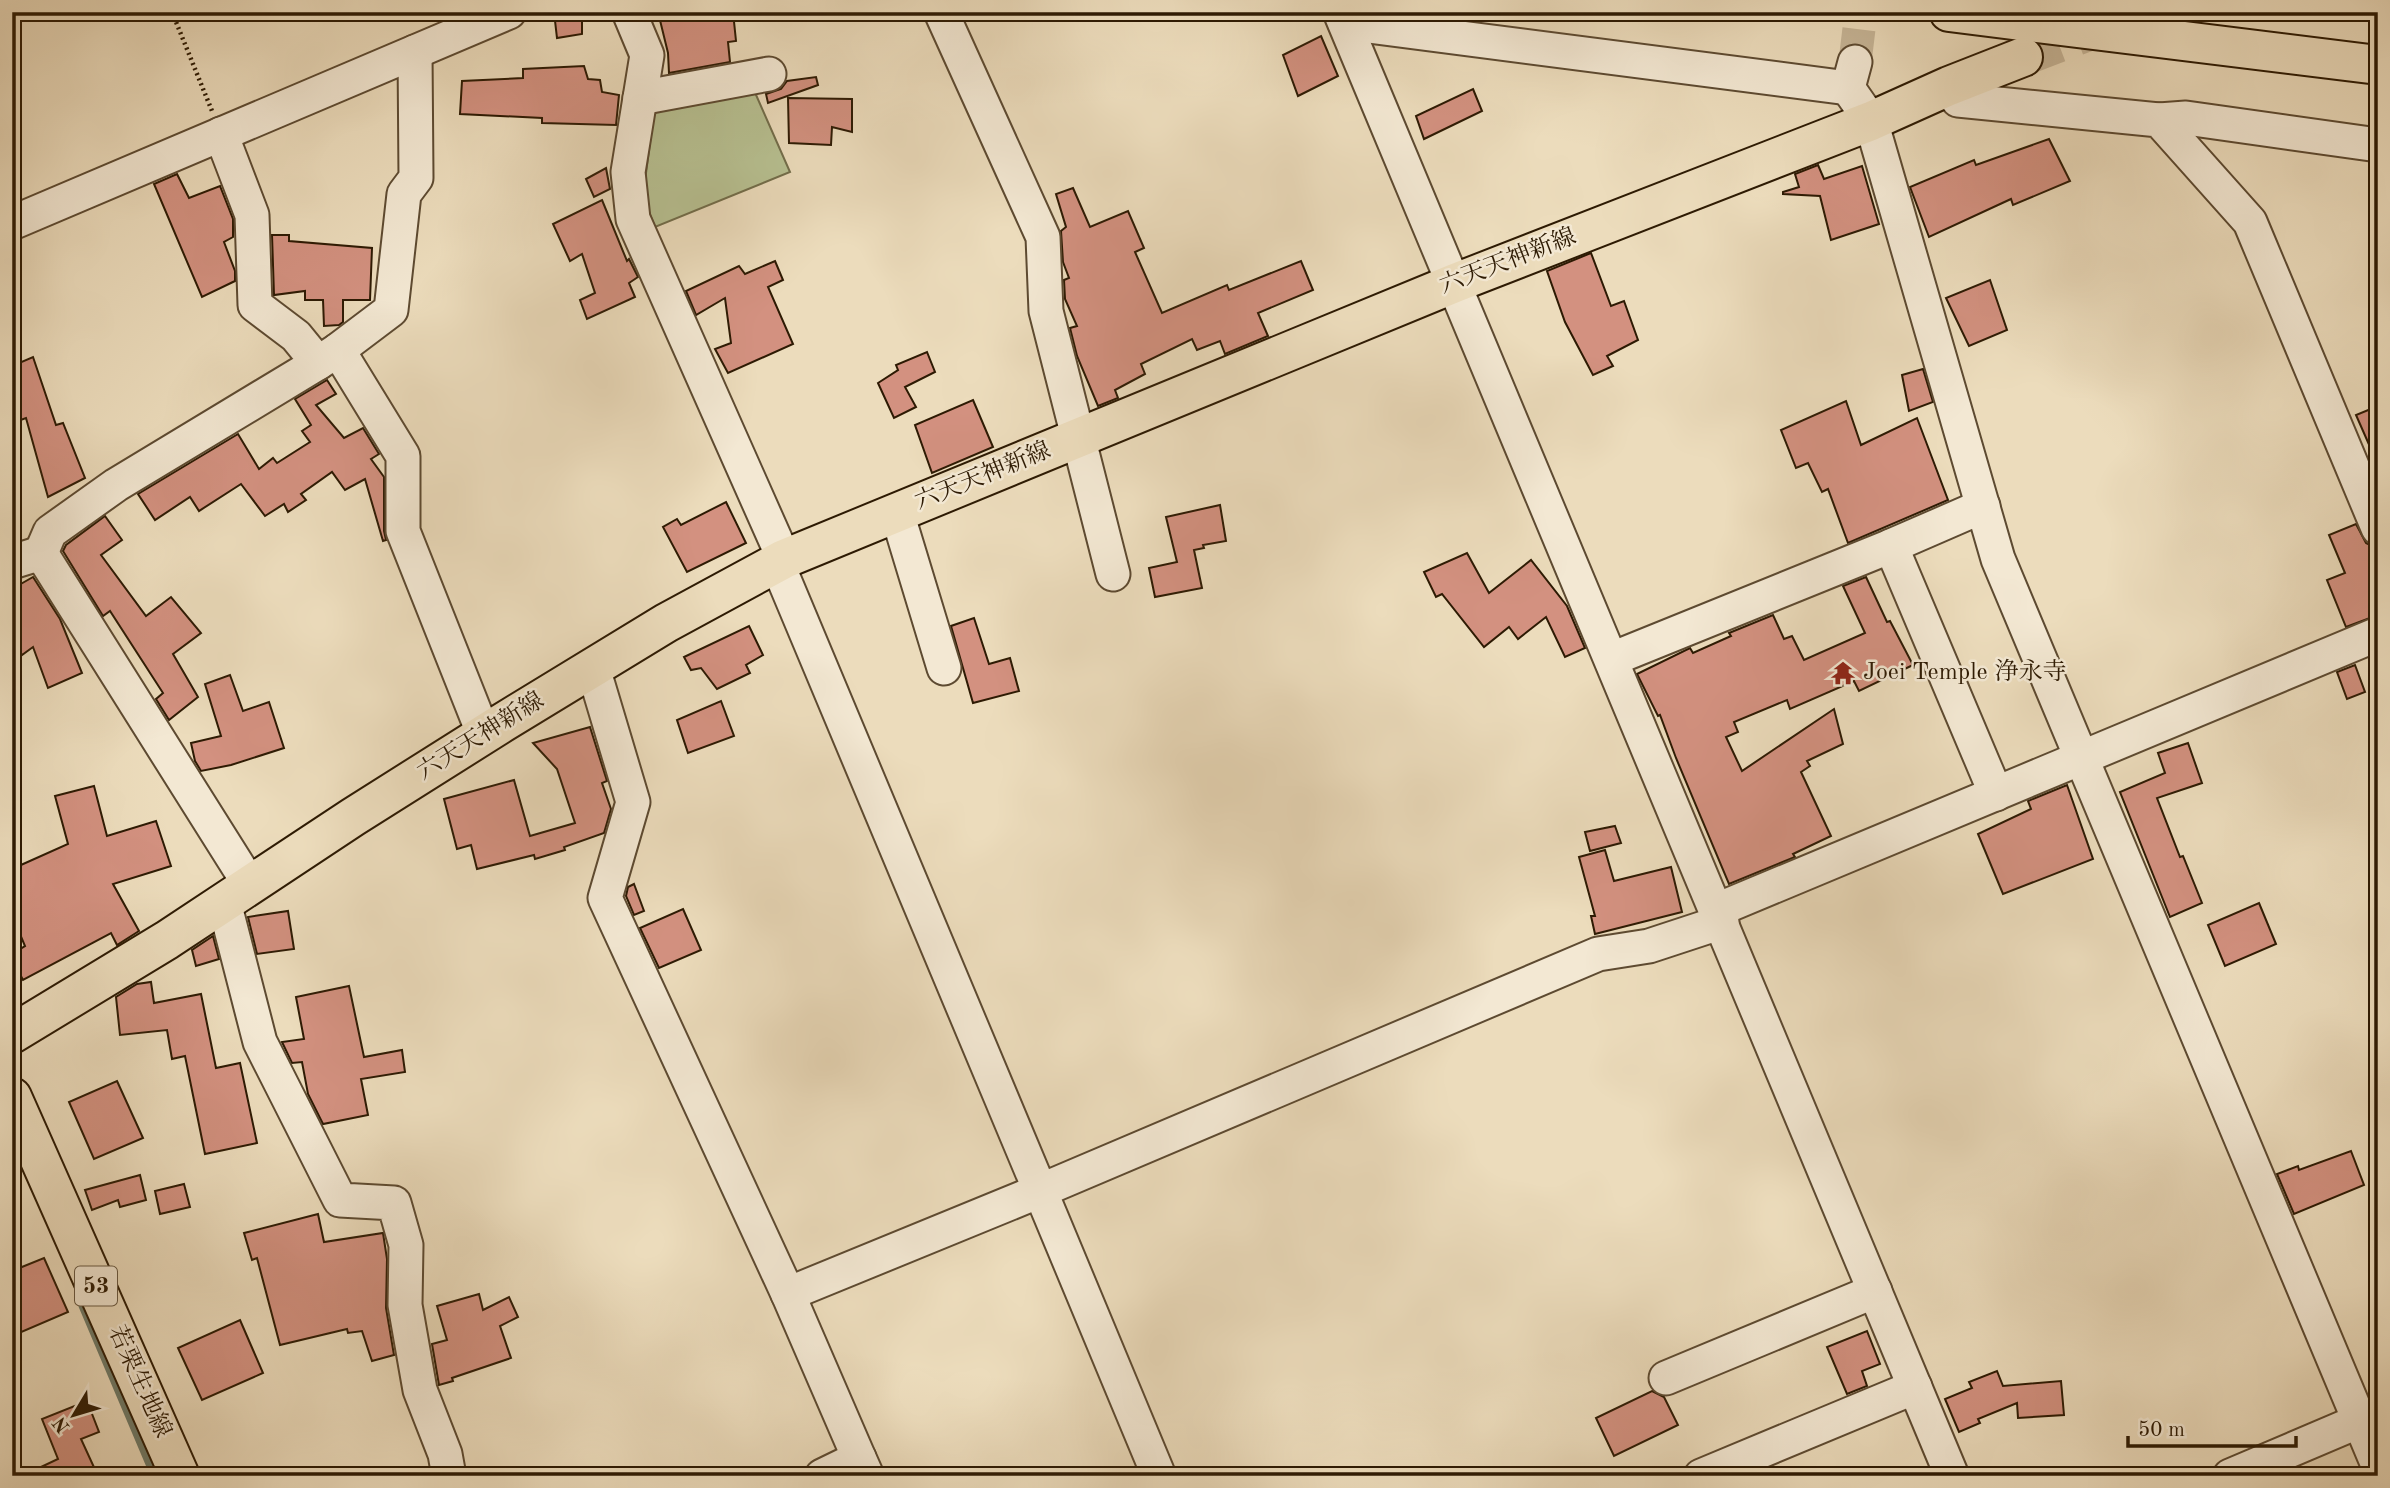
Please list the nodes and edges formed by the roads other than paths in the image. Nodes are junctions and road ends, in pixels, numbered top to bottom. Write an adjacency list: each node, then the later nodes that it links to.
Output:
1 (509, 12): 6 (street)
2 (629, 12): 11 (street)
3 (941, 12): 19 (street)
4 (1949, 12): 8 (main road)
5 (1342, 18): 13 (street); 17 (street)
6 (415, 52): 14 (street); 18 (street)
7 (2023, 57): 10 (main road, 六天天神新線)
8 (2378, 65)
9 (769, 74): 11 (street)
10 (1949, 86): 12 (street); 13 (main road, 六天天神新線)
11 (640, 98): 25 (street)
12 (2159, 120): 15 (street); 22 (street)
13 (1871, 121): 17 (main road, 六天天神新線); 20 (street)
14 (221, 134): 16 (street); 18 (street)
15 (2378, 145)
16 (12, 223)
17 (1455, 283): 19 (main road, 六天天神新線); 28 (street)
18 (328, 357): 24 (street); 31 (street)
19 (1079, 438): 21 (main road, 六天天神新線); 26 (street)
20 (1983, 506): 23 (street); 32 (street)
21 (897, 513): 25 (main road, 六天天神新線); 30 (street)
22 (2378, 528)
23 (1891, 546): 28 (street); 33 (street)
24 (27, 557): 34 (street)
25 (780, 561): 29 (main road, 六天天神新線); 38 (street)
26 (1113, 574)
27 (2378, 634): 32 (street)
28 (1612, 659): 35 (street)
29 (593, 668): 31 (main road, 六天天神新線); 40 (street)
30 (944, 668)
31 (484, 734): 34 (main road, 六天天神新線)
32 (2081, 759): 33 (street); 43 (street)
33 (1996, 794): 35 (street)
34 (237, 894): 36 (main road, 六天天神新線); 47 (street)
35 (1720, 916): 38 (street); 39 (street)
36 (12, 1034)
37 (12, 1097): 46 (main road, 若栗生地線 / 53)
38 (1042, 1190): 40 (street); 49 (street)
39 (1875, 1291): 41 (street); 42 (street)
40 (788, 1294): 45 (street)
41 (1666, 1377)
42 (1915, 1387): 50 (street); 51 (street)
43 (2368, 1417): 44 (street); 52 (street)
44 (2378, 1465)
45 (863, 1467): 48 (street)
46 (180, 1476)
47 (449, 1476)
48 (822, 1476)
49 (1158, 1476)
50 (1701, 1476)
51 (1952, 1476)
52 (2230, 1476)

